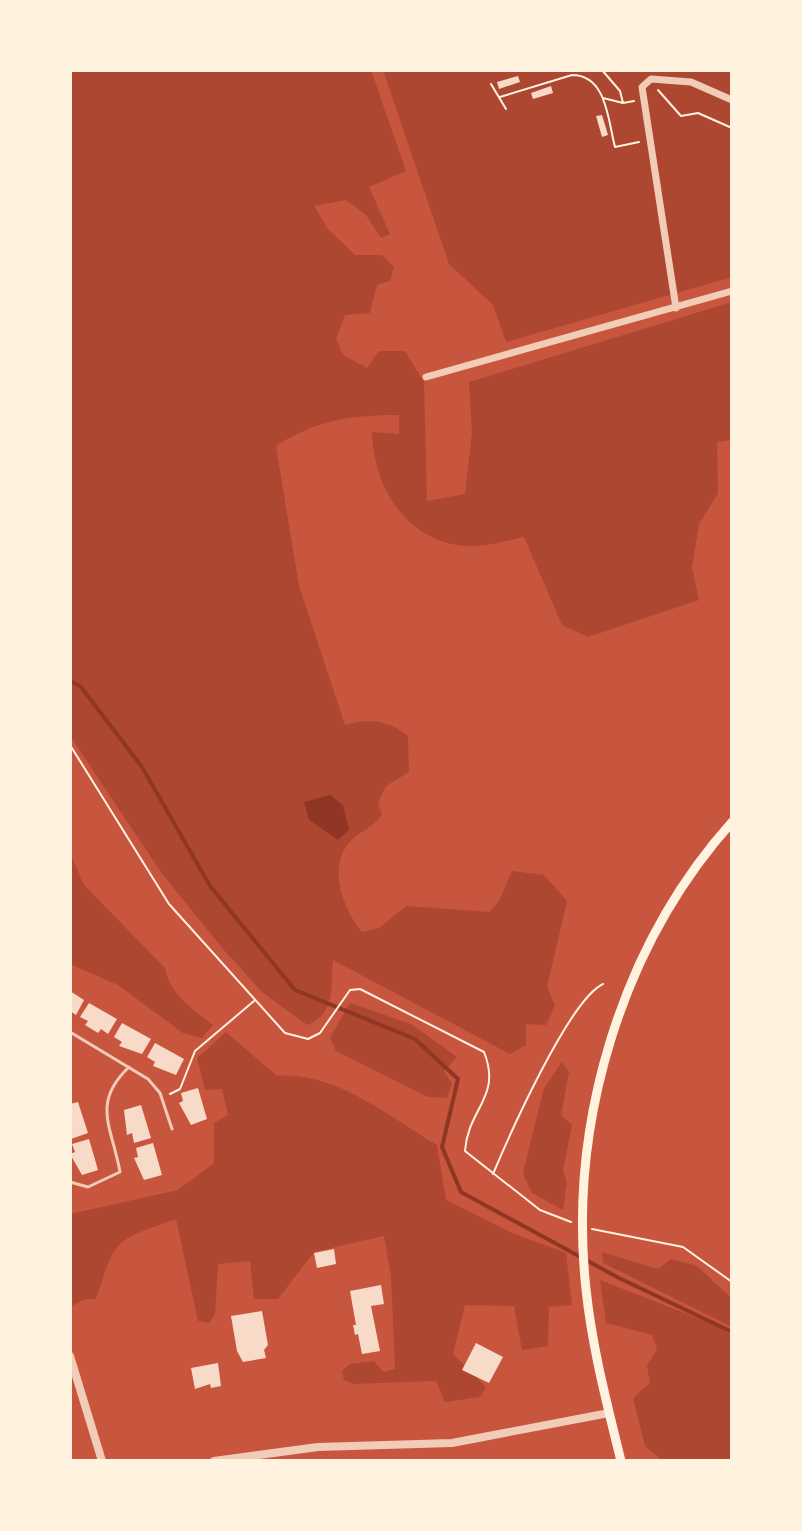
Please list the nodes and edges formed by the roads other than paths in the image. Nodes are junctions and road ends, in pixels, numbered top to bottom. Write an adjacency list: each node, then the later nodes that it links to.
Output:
1 (732, 100): 3 (street)
2 (732, 291): 3 (street)
3 (676, 308): 4 (street)
4 (426, 377)
5 (732, 822): 11 (main road)
6 (70, 1032): 7 (lane)
7 (129, 1067): 8 (lane); 9 (lane)
8 (172, 1129)
9 (70, 1182)
10 (70, 1356): 12 (street)
11 (609, 1413): 13 (street); 14 (main road)
12 (102, 1461)
13 (214, 1461)
14 (621, 1461)

